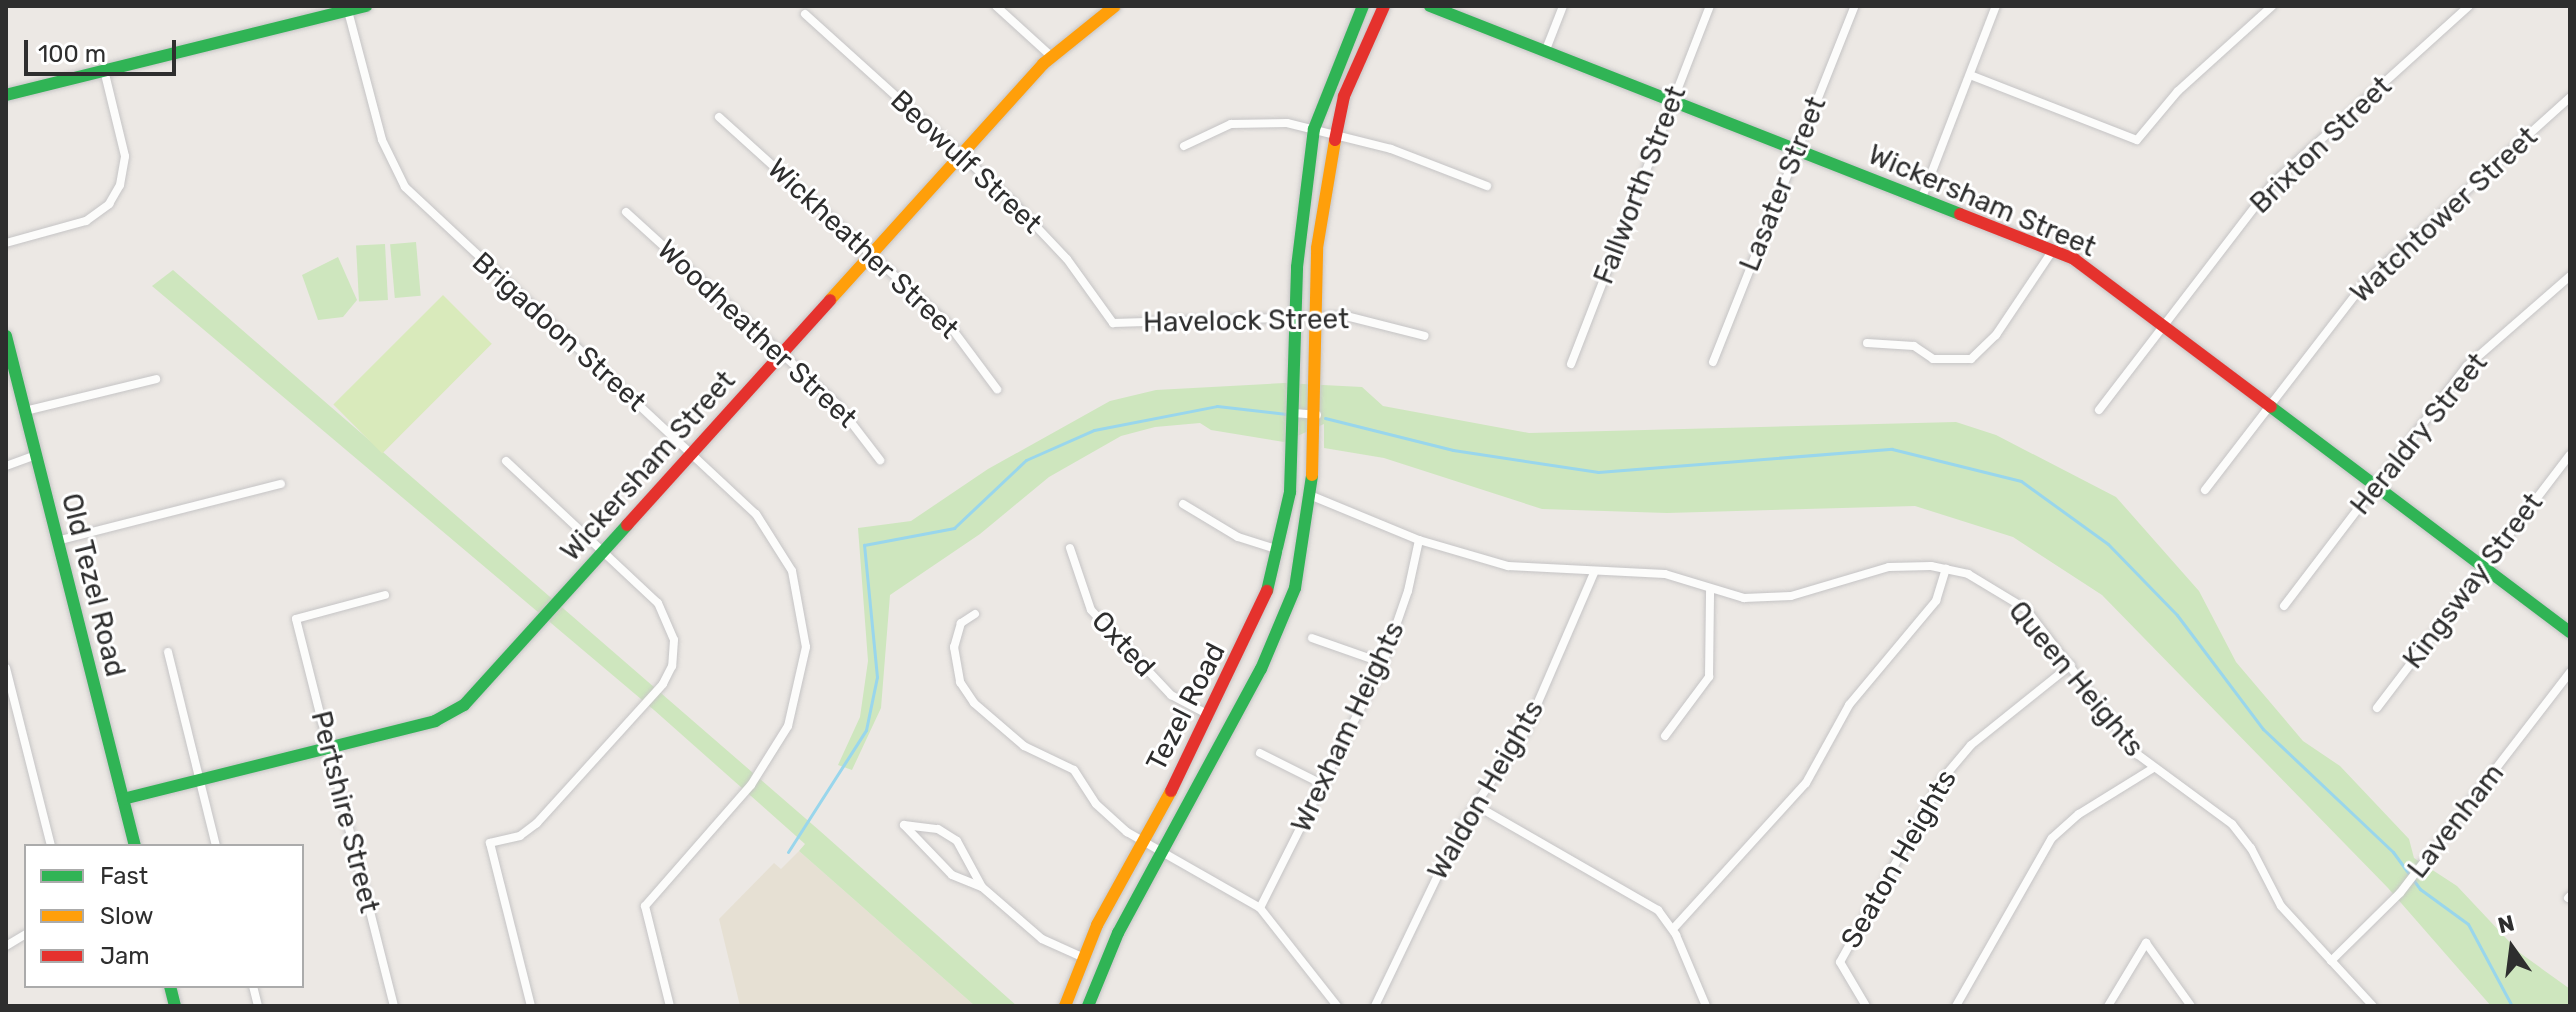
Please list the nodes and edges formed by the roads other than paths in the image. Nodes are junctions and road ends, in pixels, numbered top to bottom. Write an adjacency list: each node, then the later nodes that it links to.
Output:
1 (366, 6): 13 (street)
2 (996, 6): 16 (street)
3 (1115, 6): 16 (street, Wickersham Street)
4 (1363, 6): 23 (street, Tezel Road)
5 (1384, 6): 24 (street, Tezel Road)
6 (1430, 6): 15 (street, Wickersham Street)
7 (1563, 6): 15 (street)
8 (1710, 6): 21 (street, Fallworth Street)
9 (1855, 6): 26 (street, Lasater Street)
10 (1996, 6): 18 (street)
11 (2272, 6): 18 (street)
12 (2469, 6): 38 (street, Brixton Street)
13 (348, 11): 17 (street); 52 (street, Brigadoon Street)
14 (805, 14): 27 (street, Beowulf Street)
15 (1545, 52): 21 (street, Wickersham Street)
16 (1051, 56): 27 (street, Wickersham Street)
17 (104, 70): 19 (street); 31 (street)
18 (1970, 75): 29 (street)
19 (6, 95)
20 (2570, 97): 47 (street, Watchtower Street)
21 (1672, 103): 26 (street, Wickersham Street); 44 (street, Fallworth Street)
22 (719, 117): 33 (street, Wickheather Street)
23 (1314, 129): 24 (street); 25 (street); 36 (street, Tezel Road)
24 (1333, 134): 28 (street); 35 (street, Tezel Road)
25 (1184, 146)
26 (1796, 151): 29 (street, Wickersham Street); 43 (street, Lasater Street)
27 (960, 154): 33 (street, Wickersham Street); 37 (street, Beowulf Street)
28 (1487, 186)
29 (1921, 200): 32 (street, Wickersham Street)
30 (626, 212): 42 (street, Woodheather Street)
31 (6, 243)
32 (2053, 250): 38 (street, Wickersham Street); 41 (street)
33 (871, 254): 42 (street, Wickersham Street); 46 (street, Wickheather Street)
34 (2570, 276): 59 (street, Heraldry Street)
35 (1316, 318): 36 (street, Havelock Street); 40 (street, Havelock Street); 51 (street, Tezel Road)
36 (1297, 319): 37 (street, Havelock Street); 50 (street, Tezel Road)
37 (1113, 323)
38 (2162, 325): 47 (street, Wickersham Street); 48 (street, Brixton Street)
39 (6, 336): 49 (street, Old Tezel Road)
40 (1425, 336)
41 (1867, 343)
42 (781, 352): 52 (street, Wickersham Street); 55 (street, Woodheather Street)
43 (1713, 362)
44 (1571, 364)
45 (156, 379): 49 (street)
46 (997, 389)
47 (2269, 405): 59 (street, Wickersham Street); 60 (street, Watchtower Street)
48 (2099, 410)
49 (25, 411): 53 (street, Old Tezel Road)
50 (1295, 413): 51 (street); 66 (street, Tezel Road)
51 (1317, 415): 61 (street, Tezel Road)
52 (692, 452): 67 (street, Wickersham Street); 106 (street, Brigadoon Street)
53 (36, 455): 57 (street); 64 (street, Old Tezel Road)
54 (2570, 455): 69 (street, Kingsway Street)
55 (880, 460)
56 (506, 461): 67 (street)
57 (6, 466)
58 (281, 484): 64 (street)
59 (2376, 486): 69 (street, Wickersham Street); 73 (street, Heraldry Street)
60 (2205, 490)
61 (1312, 496): 63 (street, Queen Heights); 96 (street, Tezel Road)
62 (1183, 504): 66 (street)
63 (1419, 540): 70 (street, Queen Heights); 78 (street, Wrexham Heights)
64 (57, 541): 90 (street, Old Tezel Road)
65 (1070, 548): 83 (street, Oxted)
66 (1280, 550): 83 (street, Tezel Road)
67 (603, 553): 85 (street, Wickersham Street); 105 (street)
68 (1946, 568): 71 (street, Queen Heights); 79 (street, Queen Heights); 99 (street)
69 (2484, 568): 75 (street, Wickersham Street); 82 (street, Kingsway Street)
70 (1594, 573): 71 (street, Queen Heights); 91 (street, Waldon Heights)
71 (1710, 589): 84 (street)
72 (385, 595): 85 (street, Pertshire Street)
73 (2284, 606)
74 (975, 614): 92 (street)
75 (2570, 632)
76 (1312, 638): 78 (street)
77 (168, 652): 88 (street)
78 (1383, 663): 89 (street, Wrexham Heights)
79 (2071, 665): 87 (street, Queen Heights); 112 (street, Seaton Heights)
80 (6, 668): 93 (street)
81 (2570, 672): 103 (street, Lavenham)
82 (2377, 708)
83 (1209, 715): 92 (street, Tezel Road)
84 (1665, 736)
85 (329, 749): 88 (street, Wickersham Street); 104 (street, Pertshire Street)
86 (1260, 753): 89 (street)
87 (2152, 769): 103 (street, Queen Heights); 113 (street)
88 (200, 781): 90 (street, Wickersham Street); 95 (street)
89 (1324, 785): 98 (street, Wrexham Heights)
90 (123, 799): 94 (street, Old Tezel Road)
91 (1477, 806): 99 (street); 110 (street, Waldon Heights)
92 (1143, 841): 96 (street); 102 (street, Tezel Road)
93 (50, 844)
94 (134, 844)
95 (216, 844)
96 (1161, 850): 98 (street); 108 (street, Tezel Road)
97 (982, 887): 97 (street); 102 (street)
98 (1260, 908): 109 (street)
99 (1673, 929): 111 (street)
100 (24, 935): 101 (street)
101 (6, 946)
102 (1084, 958): 107 (street, Tezel Road)
103 (2331, 961): 116 (street, Queen Heights)
104 (394, 1006)
105 (531, 1006)
106 (670, 1006)
107 (1065, 1006)
108 (1088, 1006)
109 (1337, 1006)
110 (1375, 1006)
111 (1706, 1006)
112 (1866, 1006)
113 (1956, 1006)
114 (2108, 1006): 115 (street)
115 (2191, 1006)
116 (2373, 1006)

